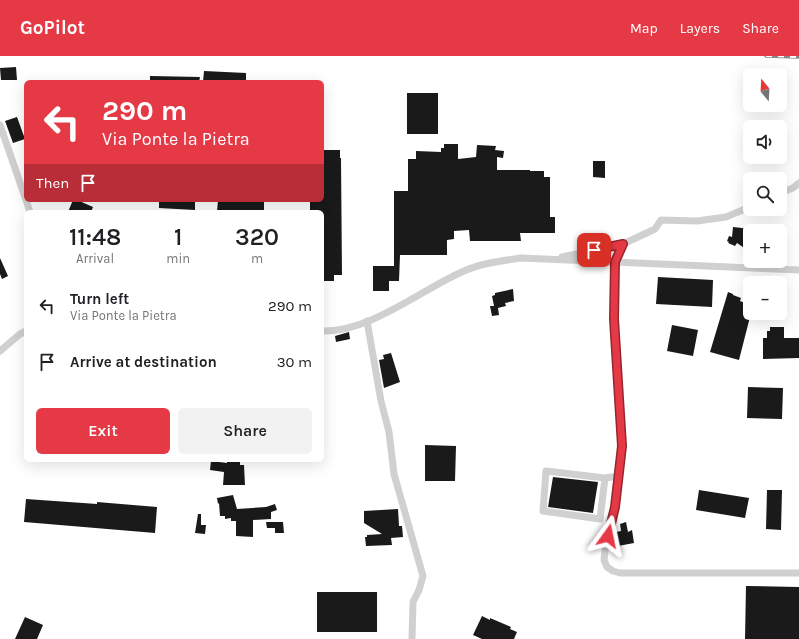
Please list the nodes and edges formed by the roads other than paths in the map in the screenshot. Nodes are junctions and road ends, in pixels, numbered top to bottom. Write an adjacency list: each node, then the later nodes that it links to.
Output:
1 (0, 125): 4 (street)
2 (799, 183): 3 (street)
3 (787, 190)
4 (24, 194)
5 (743, 210): 6 (street)
6 (623, 244): 7 (street); 8 (street)
7 (552, 259): 8 (street); 10 (street)
8 (615, 262): 9 (street); 14 (street)
9 (799, 270)
10 (367, 321): 11 (street); 17 (street)
11 (324, 331)
12 (24, 332): 13 (street)
13 (0, 351)
14 (618, 476): 15 (street); 16 (street)
15 (605, 478): 15 (street)
16 (799, 573)
17 (412, 639)

